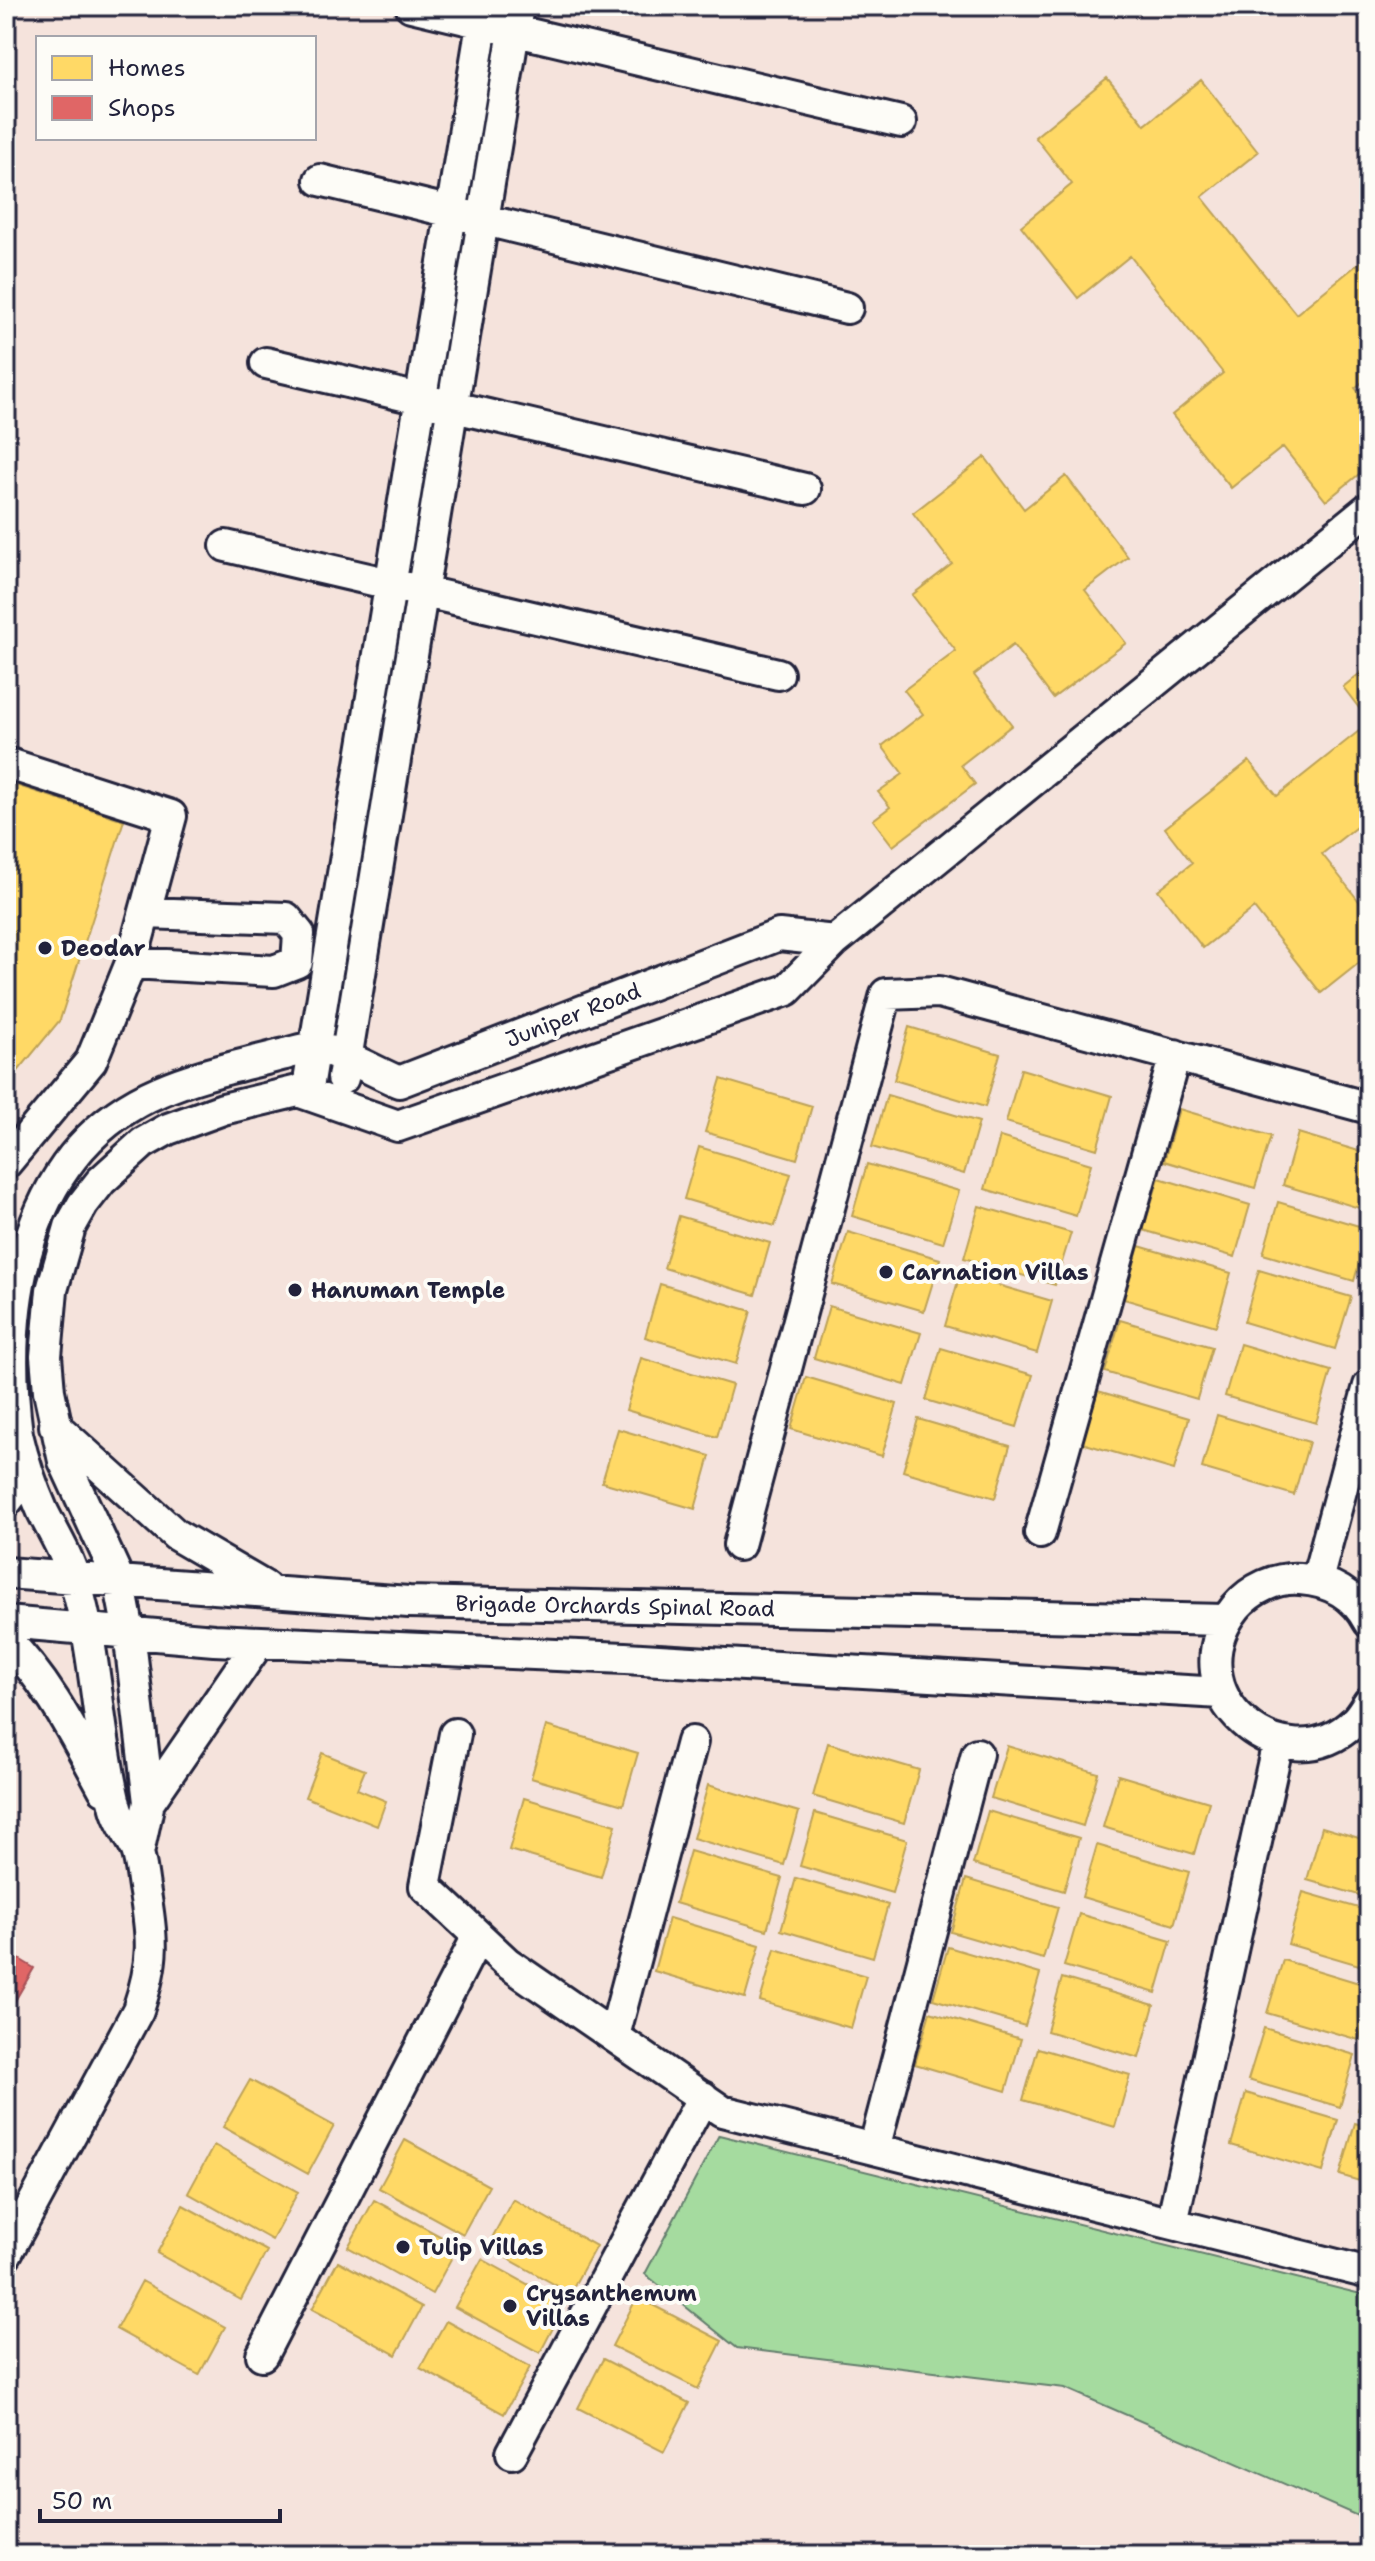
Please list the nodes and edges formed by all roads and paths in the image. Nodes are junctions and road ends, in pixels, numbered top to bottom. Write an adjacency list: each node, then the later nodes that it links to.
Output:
1 (411, 6): 2 (street)
2 (483, 14): 3 (street); 6 (street)
3 (516, 18): 4 (street); 7 (street)
4 (901, 122)
5 (320, 180): 6 (street)
6 (451, 212): 7 (street); 10 (street)
7 (483, 219): 8 (street); 11 (street)
8 (847, 308)
9 (266, 363): 10 (street)
10 (421, 399): 11 (street); 15 (street)
11 (452, 407): 12 (street); 16 (street)
12 (805, 489)
13 (1369, 508): 20 (street)
14 (226, 546): 15 (street)
15 (391, 584): 16 (street); 22 (street)
16 (423, 592): 17 (street); 24 (street)
17 (778, 674)
18 (6, 763): 19 (street)
19 (145, 913): 21 (street); 21 (street)
20 (835, 941): 24 (street, Juniper Road); 26 (street)
21 (131, 963): 28 (street)
22 (316, 1047): 24 (street, Juniper Road); 25 (street); 31 (street)
23 (1175, 1055): 27 (street); 33 (street); 34 (street)
24 (347, 1060): 26 (street)
25 (307, 1094): 26 (street); 30 (street)
26 (338, 1105)
27 (1369, 1108)
28 (6, 1163)
29 (1369, 1386): 38 (street)
30 (55, 1426): 37 (street); 39 (street)
31 (28, 1473): 32 (street); 36 (street)
32 (6, 1502)
33 (1040, 1533)
34 (739, 1545)
35 (6, 1573): 36 (street, Brigade Orchards Spinal Road)
36 (75, 1579): 37 (street, Brigade Orchards Spinal Road); 43 (street)
37 (119, 1580): 39 (street, Brigade Orchards Spinal Road); 44 (street)
38 (1317, 1580): 40 (street); 42 (street)
39 (271, 1591): 40 (street, Brigade Orchards Spinal Road)
40 (1226, 1620): 47 (street)
41 (6, 1622): 43 (street)
42 (1369, 1622)
43 (86, 1630): 44 (street); 54 (street)
44 (129, 1632): 46 (street); 53 (street)
45 (6, 1640): 54 (street)
46 (259, 1642): 47 (street); 53 (street)
47 (1221, 1693): 51 (street)
48 (1369, 1702): 51 (street)
49 (455, 1734): 56 (street)
50 (692, 1742): 57 (street)
51 (1278, 1742): 60 (street)
52 (977, 1754): 59 (street)
53 (149, 1802): 55 (street)
54 (115, 1808): 55 (street)
55 (138, 1853): 61 (street)
56 (478, 1936): 57 (street); 63 (street)
57 (614, 2036): 58 (street)
58 (703, 2097): 59 (street); 64 (street)
59 (874, 2149): 60 (street)
60 (1172, 2223): 62 (street)
61 (6, 2254)
62 (1369, 2273)
63 (262, 2355)
64 (512, 2453)

